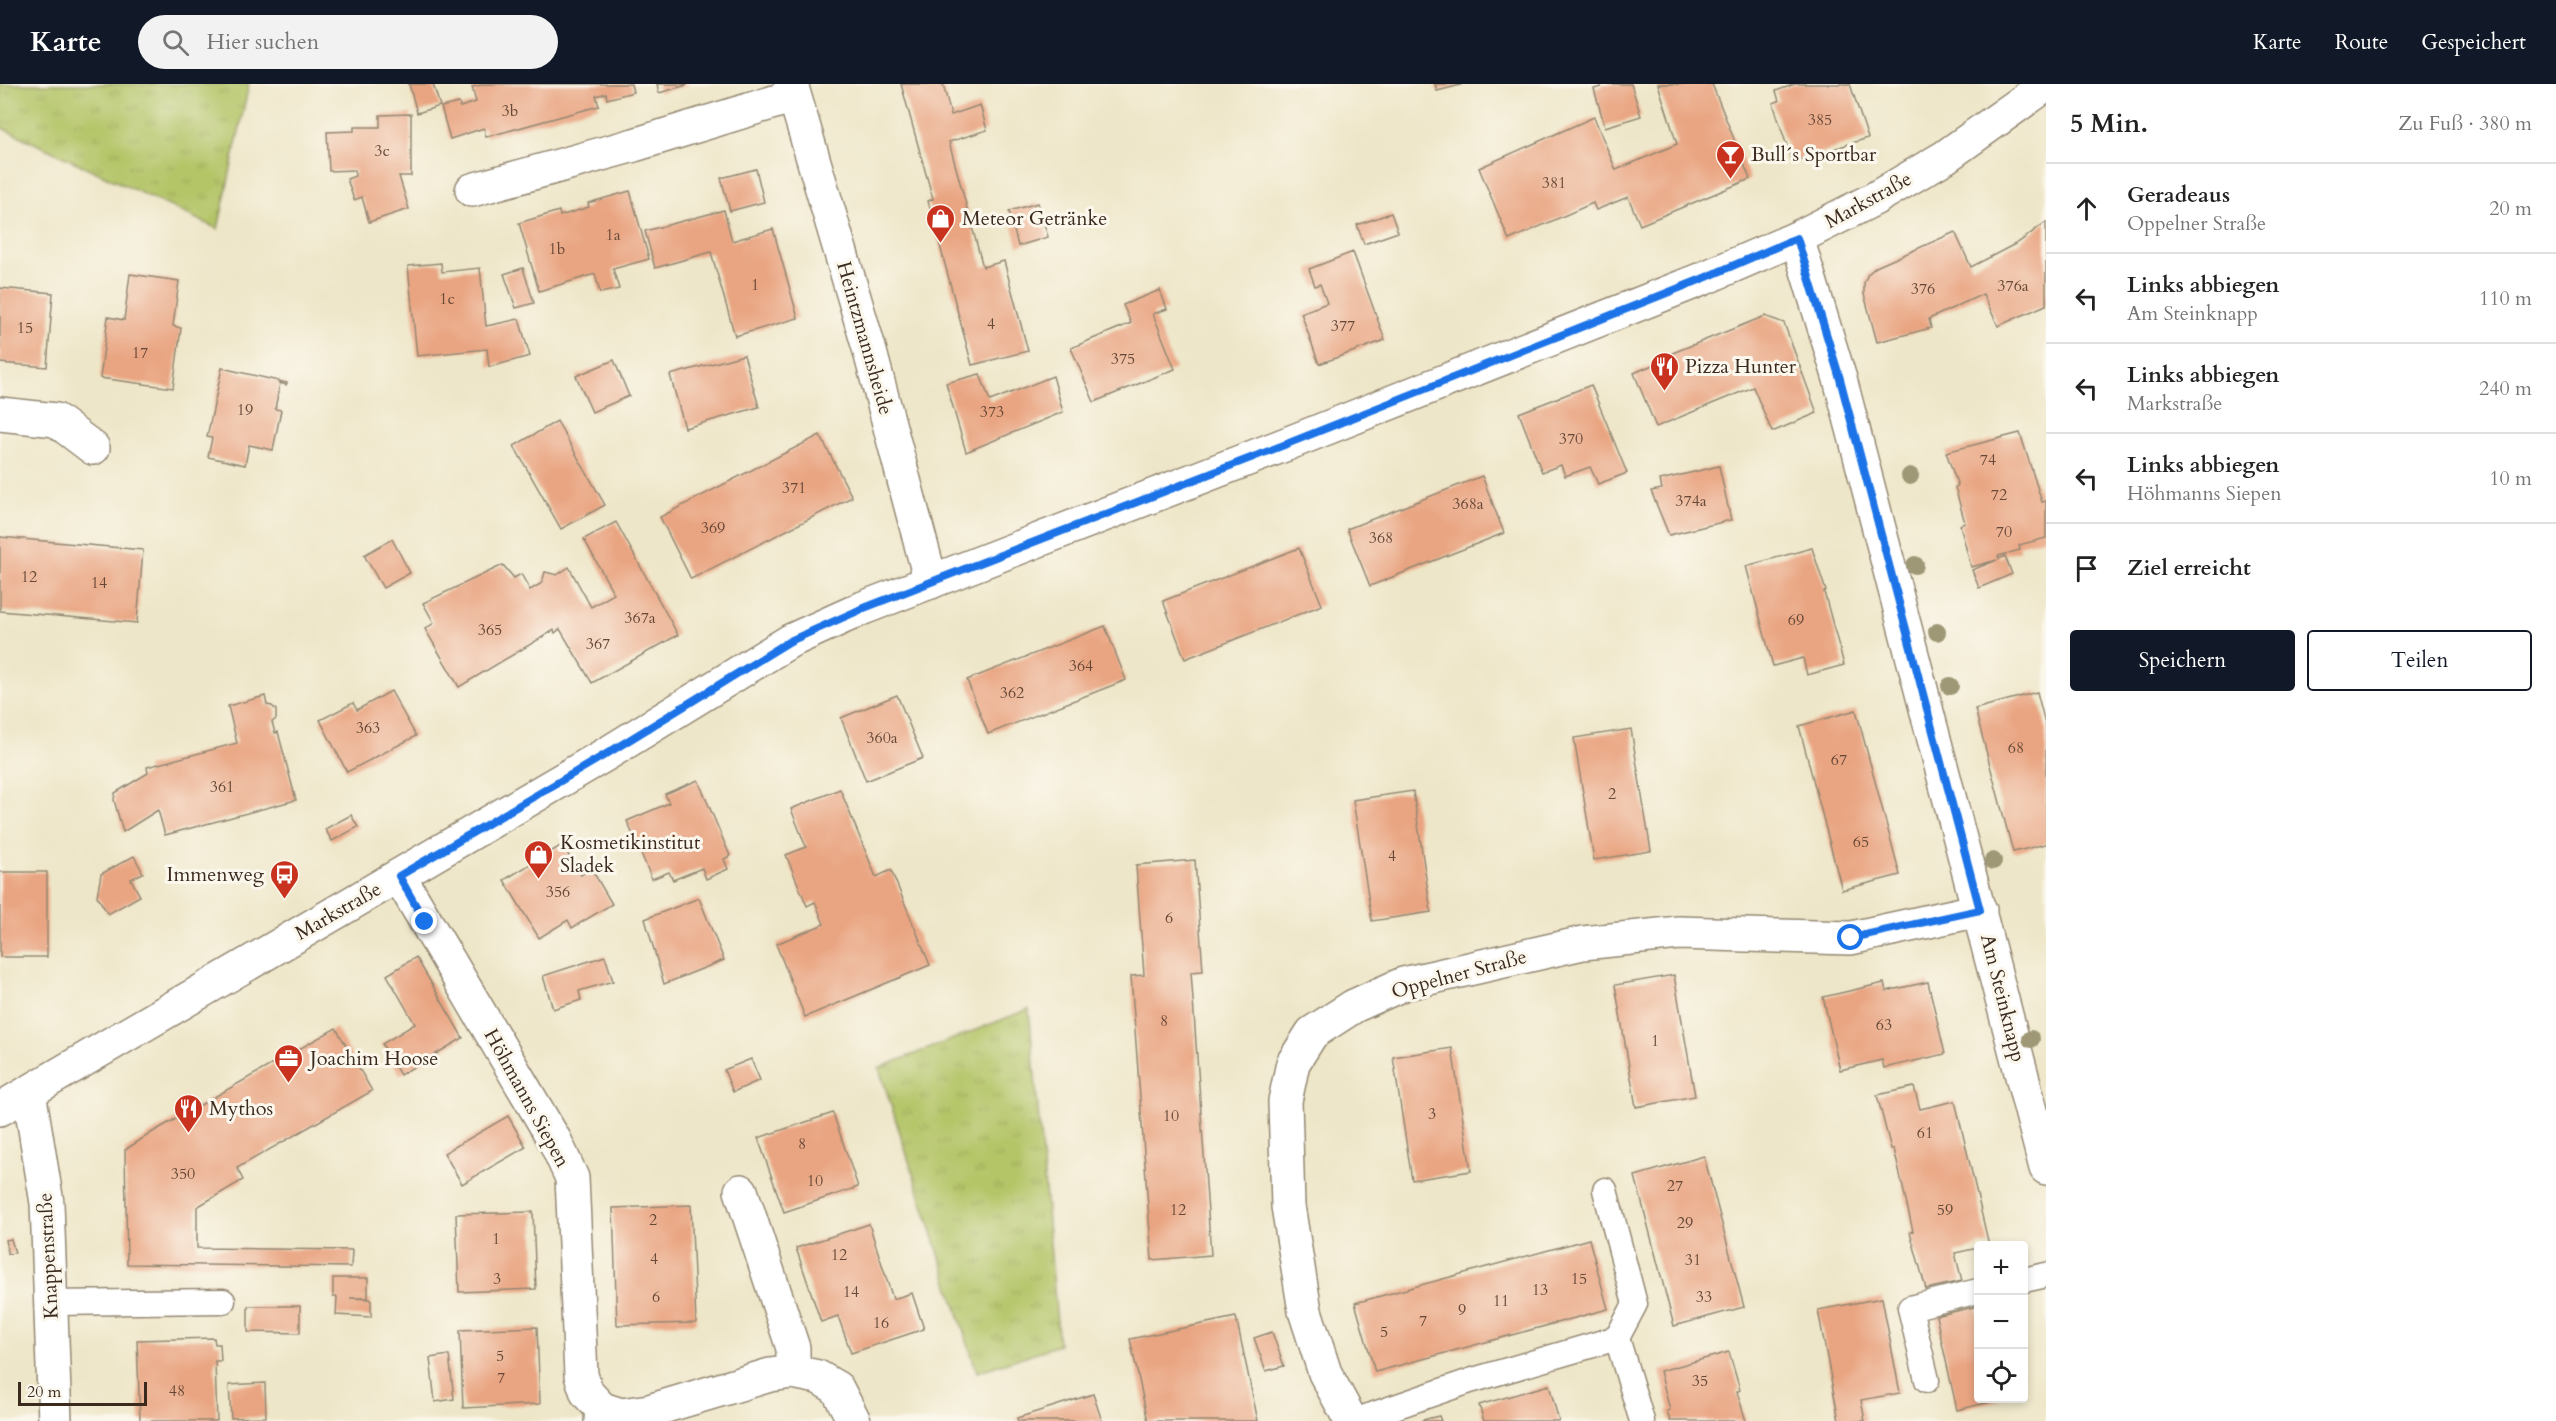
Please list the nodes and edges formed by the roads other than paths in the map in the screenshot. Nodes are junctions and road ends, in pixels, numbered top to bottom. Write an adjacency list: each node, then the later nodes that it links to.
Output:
1 (2046, 85): 4 (street, Markstraße)
2 (792, 90): 3 (street, Heintzmannsheide); 7 (street, Heintzmannsheide)
3 (472, 190)
4 (1797, 238): 7 (street, Markstraße); 9 (street, Am Steinknapp)
5 (0, 414): 6 (street)
6 (93, 448)
7 (931, 582): 8 (street, Markstraße)
8 (399, 876): 10 (street, Markstraße); 23 (street, Höhmanns Siepen)
9 (1980, 910): 12 (street, Am Steinknapp); 24 (street, Oppelner Straße)
10 (29, 1092): 11 (street, Markstraße); 19 (street, Knappenstraße)
11 (0, 1109)
12 (2046, 1168)
13 (1605, 1190): 20 (lane)
14 (741, 1191): 21 (street)
15 (2046, 1275): 16 (lane)
16 (2028, 1279)
17 (1974, 1292): 22 (lane)
18 (224, 1302): 19 (lane)
19 (51, 1303): 25 (street, Knappenstraße)
20 (1617, 1338): 24 (lane, Oppelner Straße); 27 (lane)
21 (793, 1372): 23 (street, Höhmanns Siepen); 26 (street, Höhmanns Siepen)
22 (1927, 1380)
23 (601, 1415)
24 (1365, 1419)
25 (55, 1421)
26 (854, 1421)
27 (1641, 1421)

